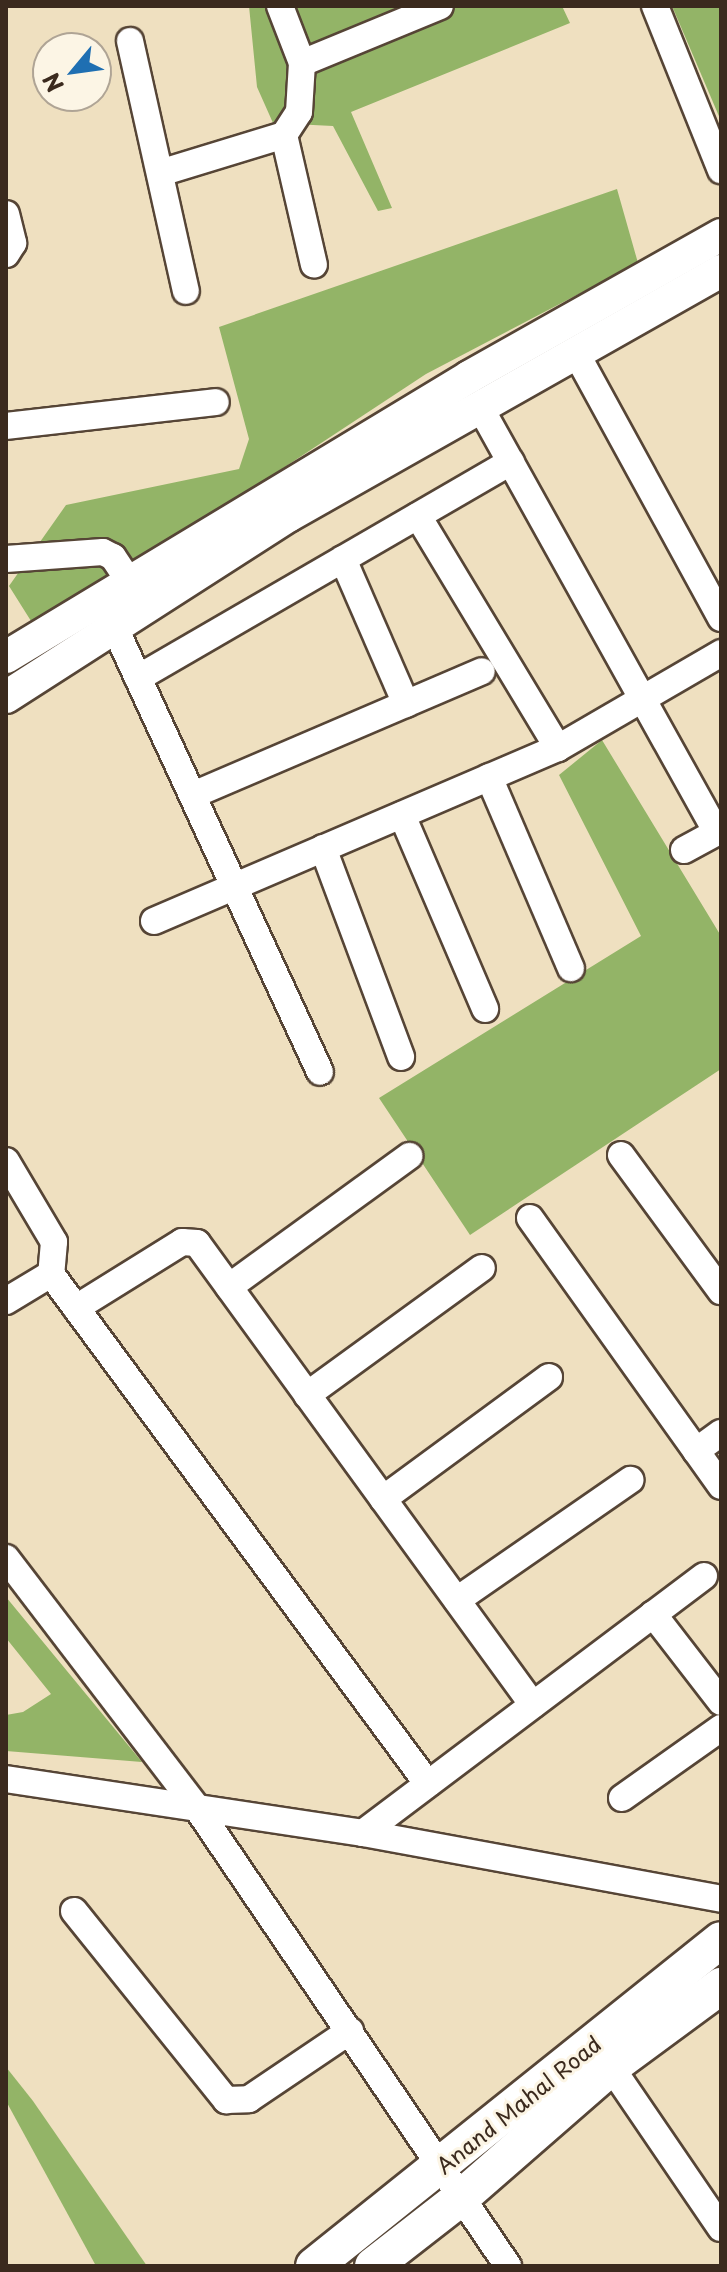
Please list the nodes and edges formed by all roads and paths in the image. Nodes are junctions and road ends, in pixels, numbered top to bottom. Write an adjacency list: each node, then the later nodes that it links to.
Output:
1 (280, 6): 6 (street)
2 (440, 6): 4 (street)
3 (655, 6): 8 (street)
4 (397, 14): 6 (street)
5 (130, 41): 9 (street)
6 (302, 63): 7 (street)
7 (284, 135): 9 (street); 13 (street)
8 (721, 170)
9 (160, 173): 15 (street)
10 (6, 214): 12 (street)
11 (721, 235): 24 (street)
12 (6, 254)
13 (314, 265)
14 (721, 271): 16 (street)
15 (186, 291)
16 (576, 353): 18 (street); 25 (street)
17 (216, 402): 19 (street)
18 (480, 407): 20 (street); 24 (street)
19 (6, 426)
20 (511, 462): 21 (street); 32 (street)
21 (418, 516): 23 (street); 34 (street)
22 (6, 559): 24 (street)
23 (343, 559): 30 (street); 33 (street)
24 (138, 592): 26 (street); 28 (street)
25 (721, 618)
26 (114, 626): 30 (street); 31 (street)
27 (721, 653): 32 (street)
28 (6, 657)
29 (482, 671): 33 (street)
30 (138, 678): 36 (street)
31 (6, 697)
32 (645, 697): 34 (street); 38 (street)
33 (406, 704): 36 (street)
34 (558, 748): 35 (street)
35 (489, 777): 37 (street); 43 (street)
36 (193, 795): 41 (street)
37 (402, 815): 39 (street); 44 (street)
38 (719, 831): 40 (street)
39 (323, 848): 41 (street); 45 (street)
40 (684, 850)
41 (235, 886): 42 (street); 46 (street)
42 (154, 921)
43 (571, 968)
44 (485, 1009)
45 (401, 1057)
46 (320, 1072)
47 (621, 1155): 54 (street)
48 (409, 1156): 53 (street)
49 (6, 1161): 52 (street)
50 (530, 1218): 60 (street)
51 (482, 1268): 58 (street)
52 (51, 1274): 55 (street); 56 (street)
53 (229, 1287): 56 (street); 58 (street)
54 (721, 1291)
55 (6, 1301)
56 (76, 1308): 72 (street)
57 (549, 1377): 63 (street)
58 (307, 1395): 63 (street)
59 (721, 1433): 60 (street)
60 (696, 1451): 62 (street)
61 (630, 1480): 66 (street)
62 (721, 1486)
63 (383, 1499): 66 (street)
64 (6, 1558): 75 (street)
65 (704, 1576): 67 (street)
66 (457, 1600): 69 (street)
67 (653, 1614): 68 (street); 69 (street)
68 (721, 1702)
69 (533, 1705): 72 (street)
70 (721, 1728): 73 (street)
71 (6, 1779): 75 (street)
72 (428, 1784): 74 (street)
73 (622, 1798)
74 (406, 1801): 76 (street); 77 (street)
75 (197, 1808): 76 (street); 82 (street)
76 (363, 1833): 77 (street)
77 (434, 1846): 78 (street)
78 (721, 1899)
79 (74, 1911): 82 (street)
80 (721, 1940): 84 (main road, Anand Mahal Road)
81 (718, 1996): 83 (main road, Anand Mahal Road)
82 (350, 2031): 84 (street)
83 (611, 2067): 85 (main road, Anand Mahal Road); 86 (street)
84 (442, 2165): 85 (street); 87 (main road, Anand Mahal Road)
85 (463, 2196): 88 (main road, Anand Mahal Road); 89 (street)
86 (721, 2228)
87 (314, 2266)
88 (373, 2266)
89 (508, 2266)

